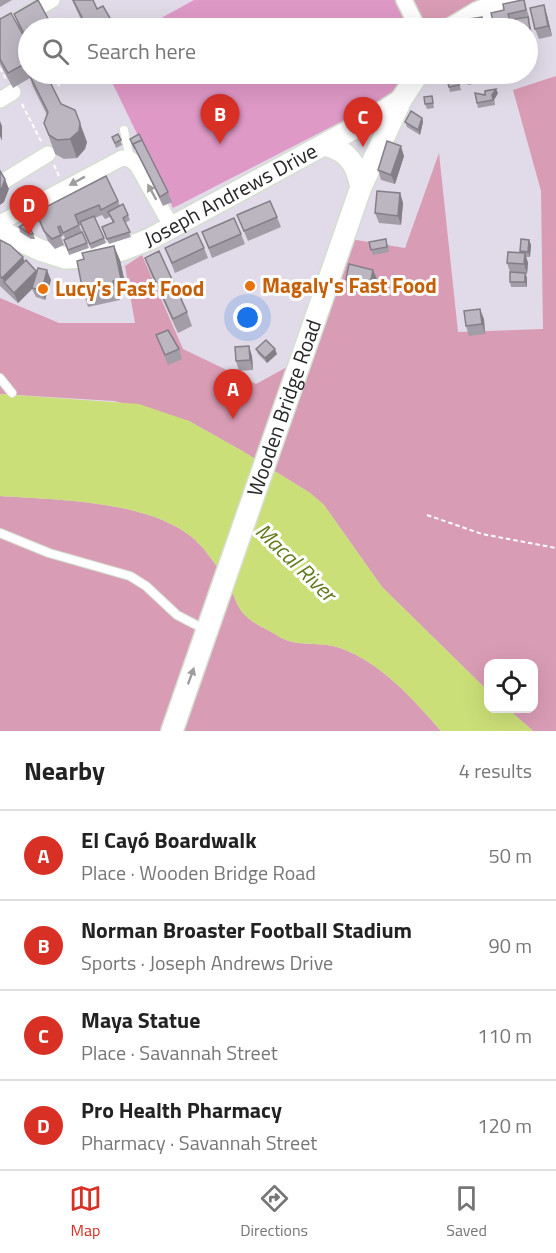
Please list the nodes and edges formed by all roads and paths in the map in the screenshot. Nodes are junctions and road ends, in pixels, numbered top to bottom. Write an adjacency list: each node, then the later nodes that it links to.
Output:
1 (52, 0): 4 (street)
2 (404, 0): 5 (street)
3 (507, 0): 6 (main road)
4 (21, 18)
5 (413, 18)
6 (469, 18)
7 (18, 20): 8 (street)
8 (0, 30)
9 (0, 68): 13 (path)
10 (57, 84): 12 (path)
11 (411, 84): 14 (main road, Joseph Andrews Drive)
12 (60, 86)
13 (7, 96): 17 (path)
14 (401, 100): 16 (main road, Joseph Andrews Drive); 21 (main road, Wooden Bridge Road)
15 (124, 130): 18 (lane)
16 (325, 145): 21 (main road); 23 (main road, Joseph Andrews Drive)
17 (48, 154): 19 (path); 20 (street)
18 (130, 159): 22 (street, one-way to 22); 23 (street, one-way to 18)
19 (61, 179)
20 (4, 181)
21 (361, 187): 30 (main road, Wooden Bridge Road)
22 (0, 223)
23 (172, 227): 24 (main road, Joseph Andrews Drive)
24 (0, 231)
25 (0, 378): 26 (lane)
26 (12, 393)
27 (427, 514): 29 (path)
28 (0, 533): 30 (lane)
29 (556, 548)
30 (207, 630): 31 (main road, Wooden Bridge Road, one-way to 30)
31 (172, 731)

